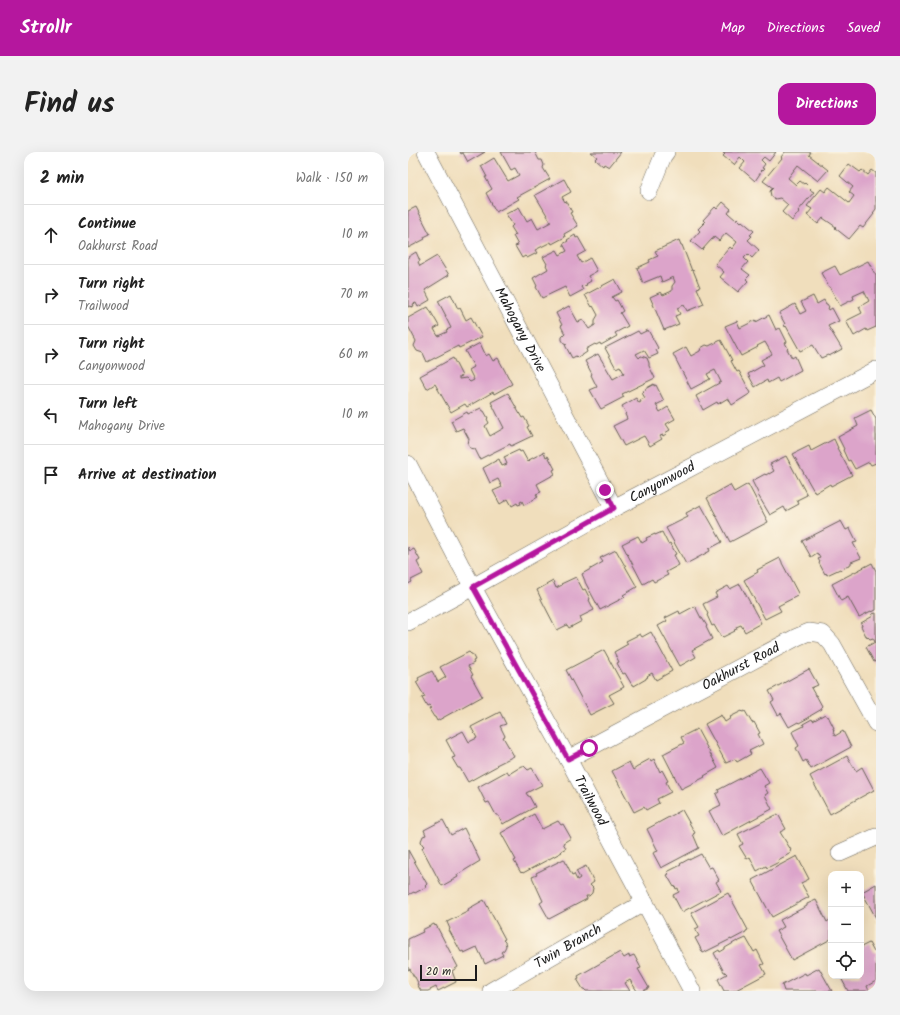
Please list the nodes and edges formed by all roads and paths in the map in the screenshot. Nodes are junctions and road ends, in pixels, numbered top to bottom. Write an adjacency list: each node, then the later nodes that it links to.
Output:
1 (426, 152): 6 (street, Mahogany Drive)
2 (666, 152): 3 (street)
3 (648, 191)
4 (876, 370): 6 (street, Canyonwood)
5 (408, 464): 7 (street, Trailwood)
6 (614, 508): 7 (street, Canyonwood)
7 (473, 587): 8 (street, Canyonwood); 10 (street, Trailwood)
8 (408, 622)
9 (876, 723): 10 (street, Oakhurst Road)
10 (568, 759): 13 (street, Trailwood)
11 (876, 836): 12 (street)
12 (840, 853)
13 (645, 902): 14 (street, Twin Branch); 15 (street, Trailwood)
14 (491, 991)
15 (692, 991)

